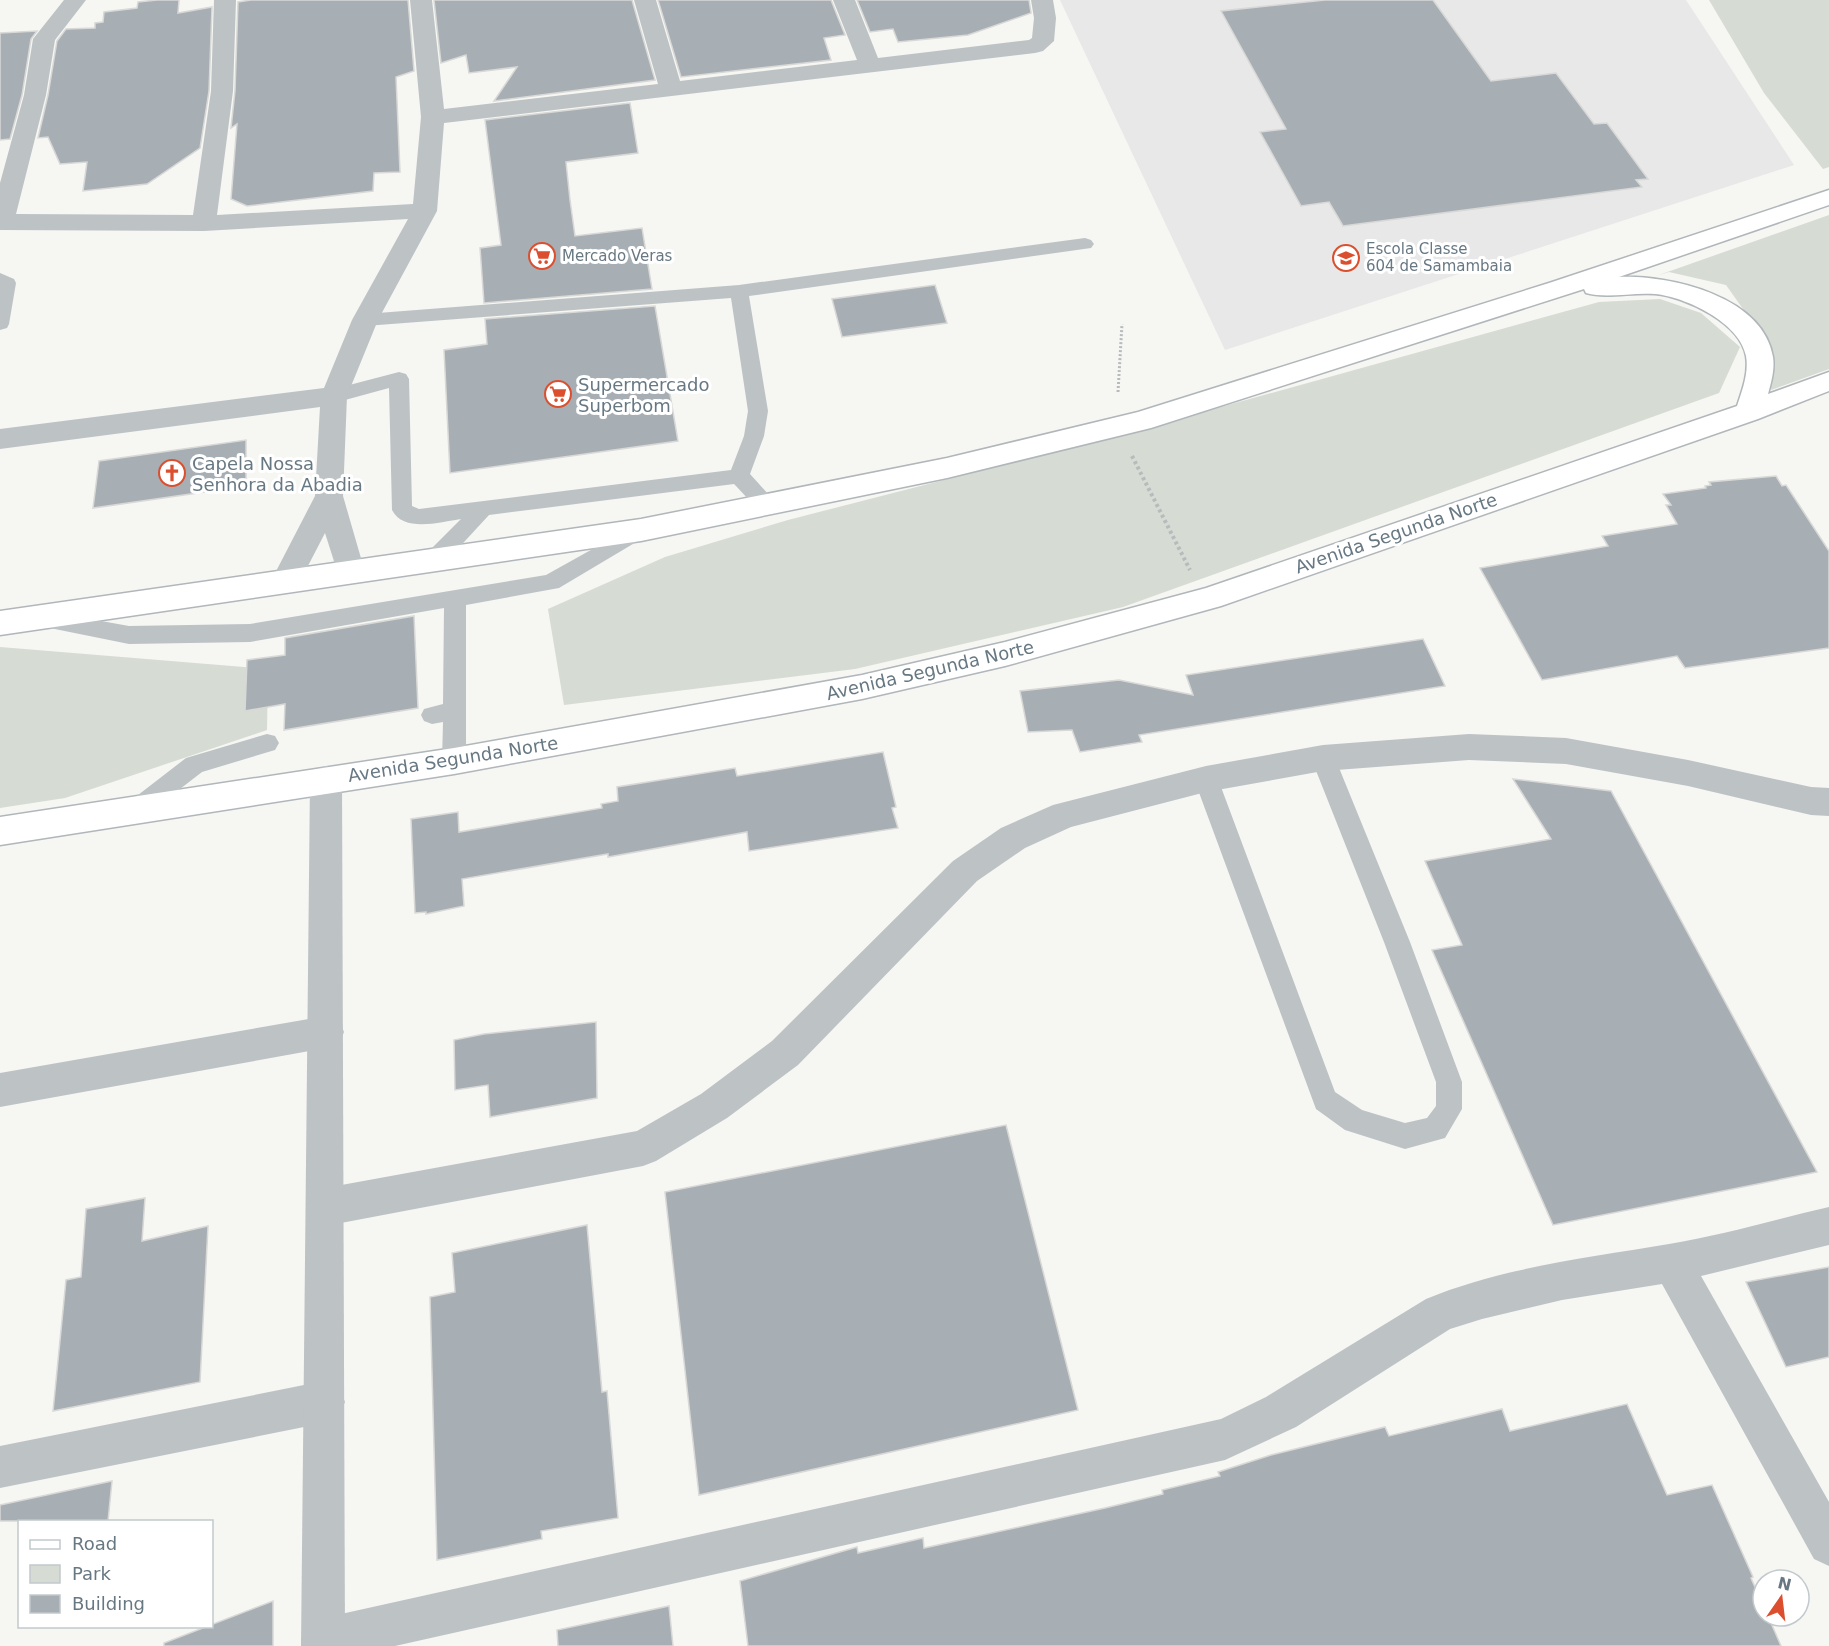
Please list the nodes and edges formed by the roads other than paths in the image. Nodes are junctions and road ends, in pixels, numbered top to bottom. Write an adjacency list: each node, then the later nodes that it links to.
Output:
1 (75, 0): 12 (street)
2 (225, 0): 13 (street)
3 (421, 0): 9 (street)
4 (645, 0): 8 (street)
5 (844, 0): 7 (street)
6 (1042, 0): 7 (street)
7 (870, 66): 8 (street)
8 (671, 90): 9 (street)
9 (433, 117): 11 (street)
10 (1829, 197): 16 (main road)
11 (425, 211): 13 (street); 18 (street)
12 (1, 222): 13 (street)
13 (204, 223)
14 (1085, 244): 17 (lane)
15 (0, 279): 19 (lane)
16 (1558, 288): 22 (main road); 26 (main road)
17 (739, 291): 18 (lane); 24 (lane)
18 (365, 320): 21 (street)
19 (0, 324)
20 (1829, 381): 22 (main road, Avenida Segunda Norte)
21 (334, 396): 23 (street); 25 (street); 27 (lane)
22 (1748, 412): 37 (main road, Avenida Segunda Norte)
23 (0, 440)
24 (739, 476): 26 (lane); 27 (lane)
25 (329, 496): 30 (street); 31 (street)
26 (769, 506): 28 (main road)
27 (483, 509): 29 (lane)
28 (642, 530): 29 (main road); 32 (lane)
29 (432, 562): 30 (main road)
30 (350, 572): 31 (main road)
31 (286, 581): 33 (main road)
32 (455, 599): 33 (lane); 37 (lane)
33 (36, 618): 34 (main road)
34 (0, 623)
35 (267, 743): 41 (lane)
36 (1323, 758): 39 (street); 39 (lane); 40 (street)
37 (454, 761): 38 (main road, Avenida Segunda Norte)
38 (326, 779): 41 (main road, Avenida Segunda Norte); 43 (street)
39 (1206, 779): 45 (street)
40 (1829, 802)
41 (137, 809): 42 (main road, Avenida Segunda Norte)
42 (0, 831)
43 (326, 1032): 44 (street); 45 (street)
44 (0, 1090)
45 (325, 1207): 48 (street)
46 (1829, 1226): 47 (street)
47 (1672, 1263): 50 (street); 51 (street)
48 (324, 1402): 49 (street); 51 (street)
49 (0, 1467)
50 (1829, 1544)
51 (323, 1643)

